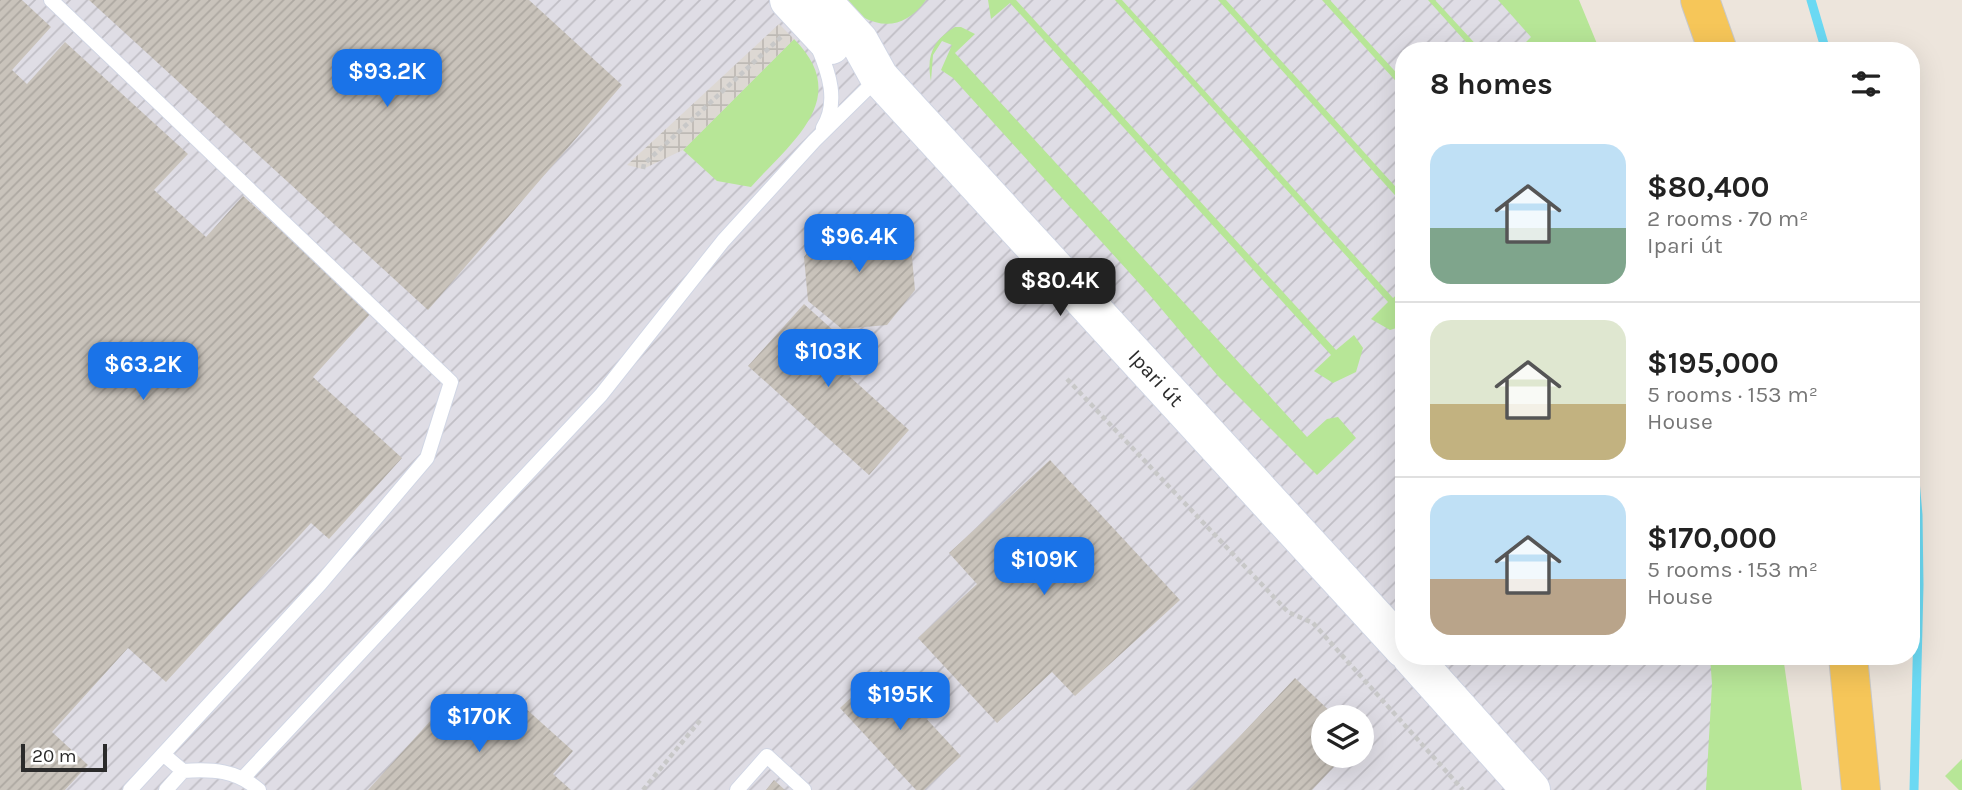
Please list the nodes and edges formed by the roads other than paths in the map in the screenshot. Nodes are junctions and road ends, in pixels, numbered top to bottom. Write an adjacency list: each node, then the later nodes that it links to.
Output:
1 (51, 0): 10 (lane)
2 (1700, 0): 4 (main road)
3 (800, 12): 5 (street, Ipari út); 6 (lane)
4 (1715, 42)
5 (879, 77): 6 (lane); 7 (street, Ipari út)
6 (814, 141): 12 (lane)
7 (1395, 639)
8 (1418, 665): 19 (street)
9 (1849, 665): 13 (main road)
10 (163, 754): 11 (lane); 14 (lane)
11 (183, 771): 12 (lane); 15 (lane)
12 (244, 777): 16 (lane)
13 (1859, 786)
14 (130, 790)
15 (166, 790)
16 (260, 790)
17 (737, 790): 18 (lane)
18 (804, 790)
19 (1531, 790)

